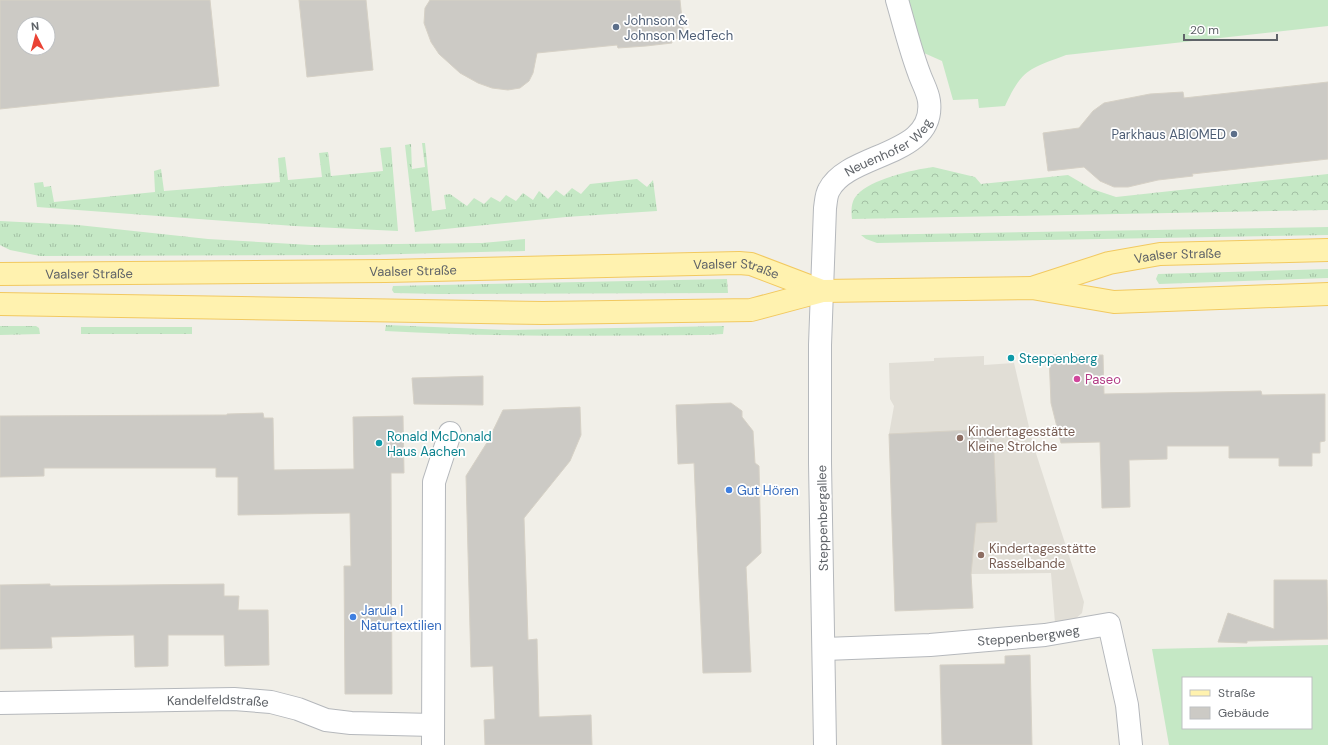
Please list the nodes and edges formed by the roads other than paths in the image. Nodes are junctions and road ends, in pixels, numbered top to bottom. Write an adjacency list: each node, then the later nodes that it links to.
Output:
1 (897, 0): 5 (street, Neuenhofer Weg)
2 (1328, 250): 4 (main road, Vaalser Straße)
3 (0, 274): 5 (main road, Vaalser Straße)
4 (1032, 288): 5 (main road, Vaalser Straße); 6 (main road, Vaalser Straße)
5 (822, 290): 7 (main road, Vaalser Straße); 9 (street, Steppenbergallee)
6 (1328, 294)
7 (0, 304)
8 (450, 433): 11 (street, Kandelfeldstraße)
9 (825, 649): 12 (street, Steppenbergallee); 13 (street, Steppenbergweg)
10 (0, 703): 11 (street, Kandelfeldstraße)
11 (433, 735)
12 (825, 745)
13 (1131, 745)

